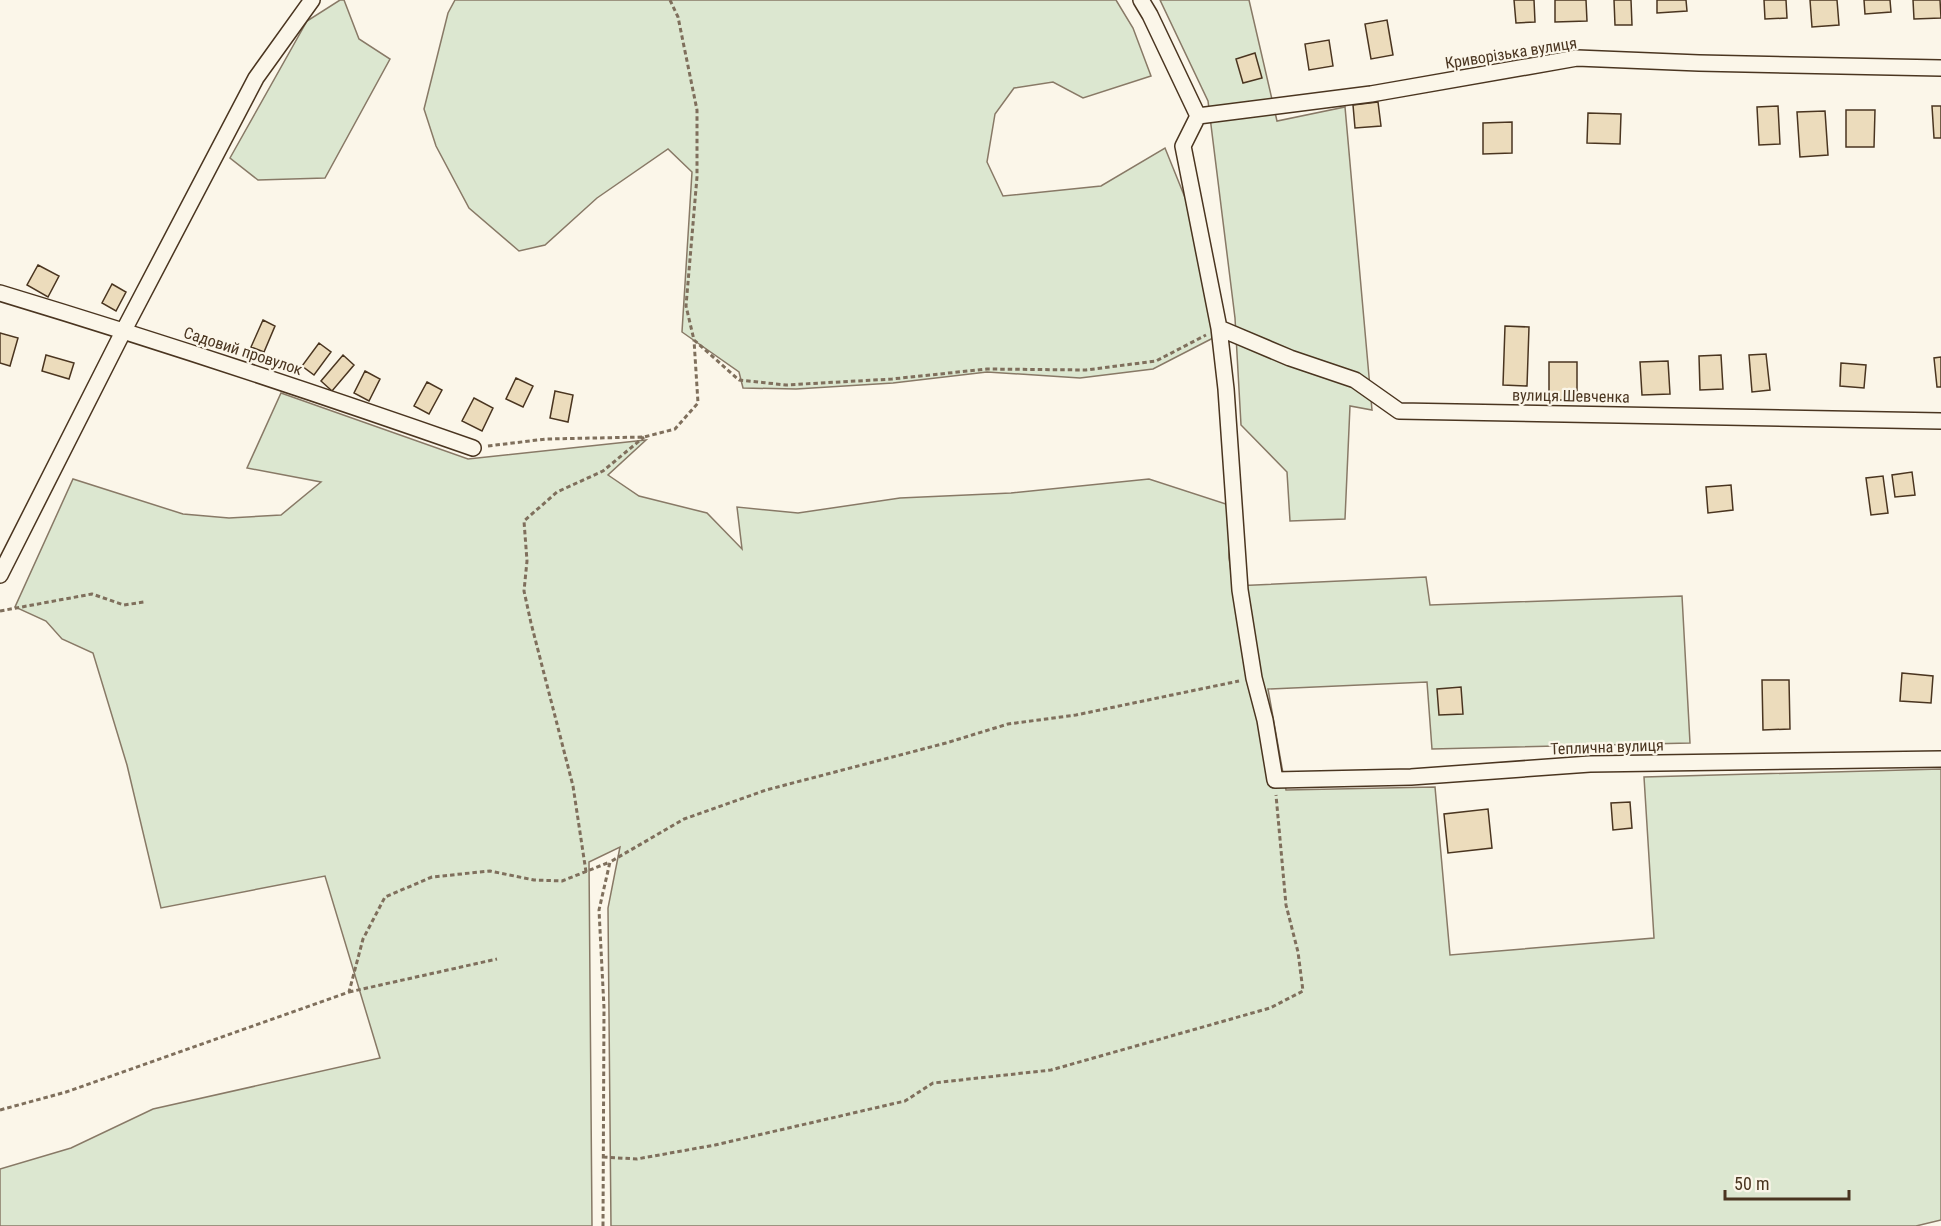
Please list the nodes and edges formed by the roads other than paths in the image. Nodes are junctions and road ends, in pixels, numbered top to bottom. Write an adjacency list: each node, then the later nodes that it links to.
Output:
1 (312, 0): 7 (street)
2 (1141, 0): 4 (street)
3 (1941, 68): 4 (street, Криворізька вулиця)
4 (1198, 116): 6 (street)
5 (0, 293): 7 (street, Садовий провулок)
6 (1219, 328): 8 (street, вулиця Шевченка); 11 (street, Теплична вулиця)
7 (124, 330): 9 (street, Садовий провулок); 10 (street)
8 (1941, 421)
9 (473, 448)
10 (0, 576)
11 (1941, 759)

